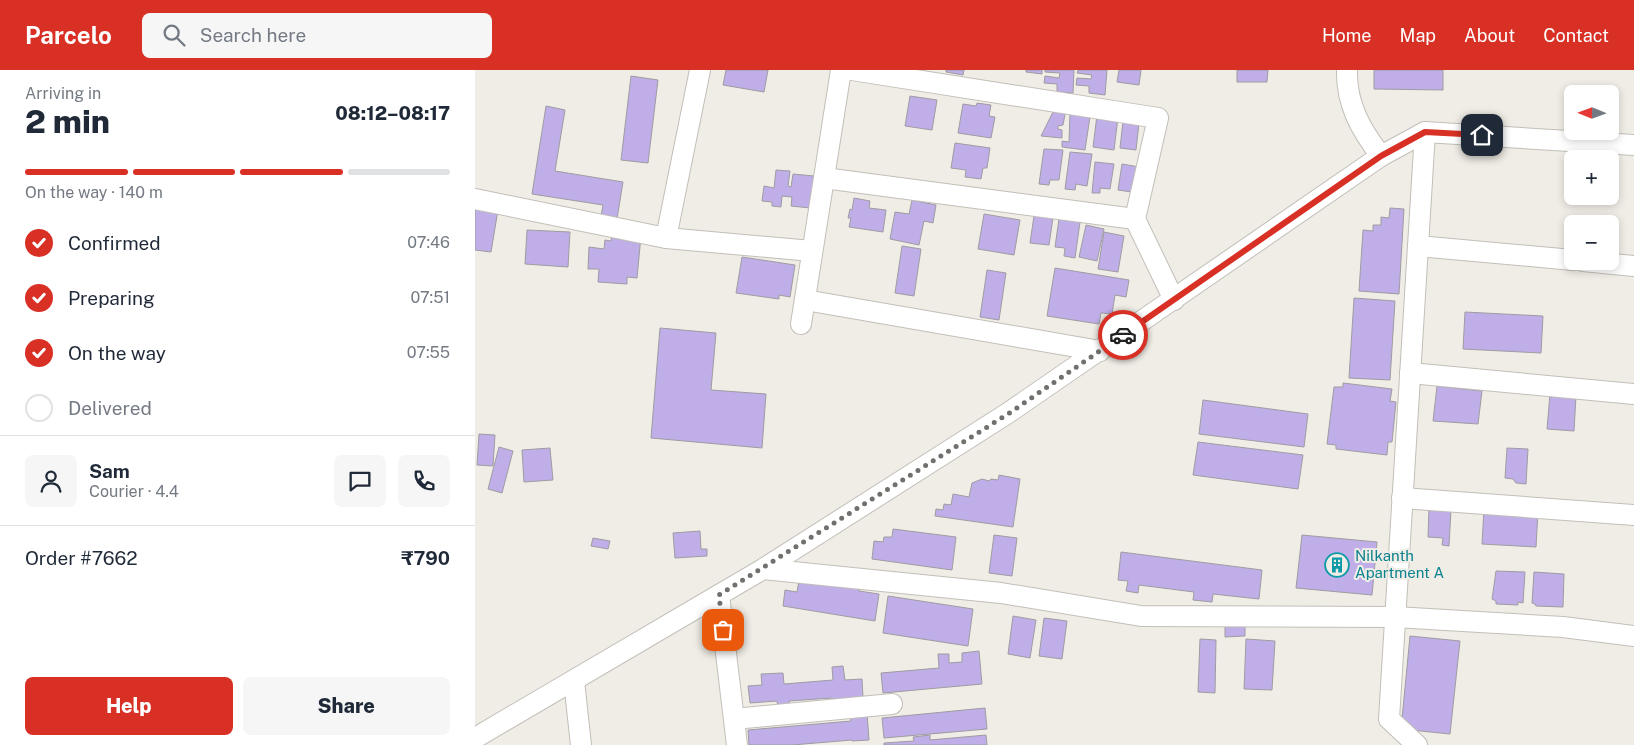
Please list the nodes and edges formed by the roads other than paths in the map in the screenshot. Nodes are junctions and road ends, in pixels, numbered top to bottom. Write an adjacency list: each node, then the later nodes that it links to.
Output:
1 (699, 70): 11 (street)
2 (841, 70): 8 (street)
3 (852, 70): 10 (street)
4 (1347, 70): 7 (street)
5 (1425, 132): 6 (street); 7 (street); 12 (street)
6 (1634, 145)
7 (1381, 156): 18 (street)
8 (824, 178): 10 (street); 13 (street)
9 (475, 199): 11 (street)
10 (1135, 219): 18 (street)
11 (666, 238): 13 (street)
12 (1418, 246): 14 (street); 21 (street)
13 (812, 251): 17 (street)
14 (1564, 259)
15 (1619, 265): 16 (street)
16 (1634, 266)
17 (805, 300): 19 (street); 20 (street)
18 (1174, 300): 20 (street)
19 (801, 324)
20 (1100, 351): 25 (street)
21 (1410, 374): 22 (street); 23 (street)
22 (1634, 394)
23 (1402, 498): 24 (street); 27 (street)
24 (1634, 515)
25 (763, 569): 26 (street); 27 (street)
26 (719, 595): 29 (street); 31 (street)
27 (1395, 617): 28 (street); 35 (street)
28 (1634, 636)
29 (574, 681): 32 (street); 33 (street)
30 (892, 704): 31 (street)
31 (734, 719): 34 (street)
32 (475, 738)
33 (581, 745)
34 (737, 745)
35 (1417, 745)

